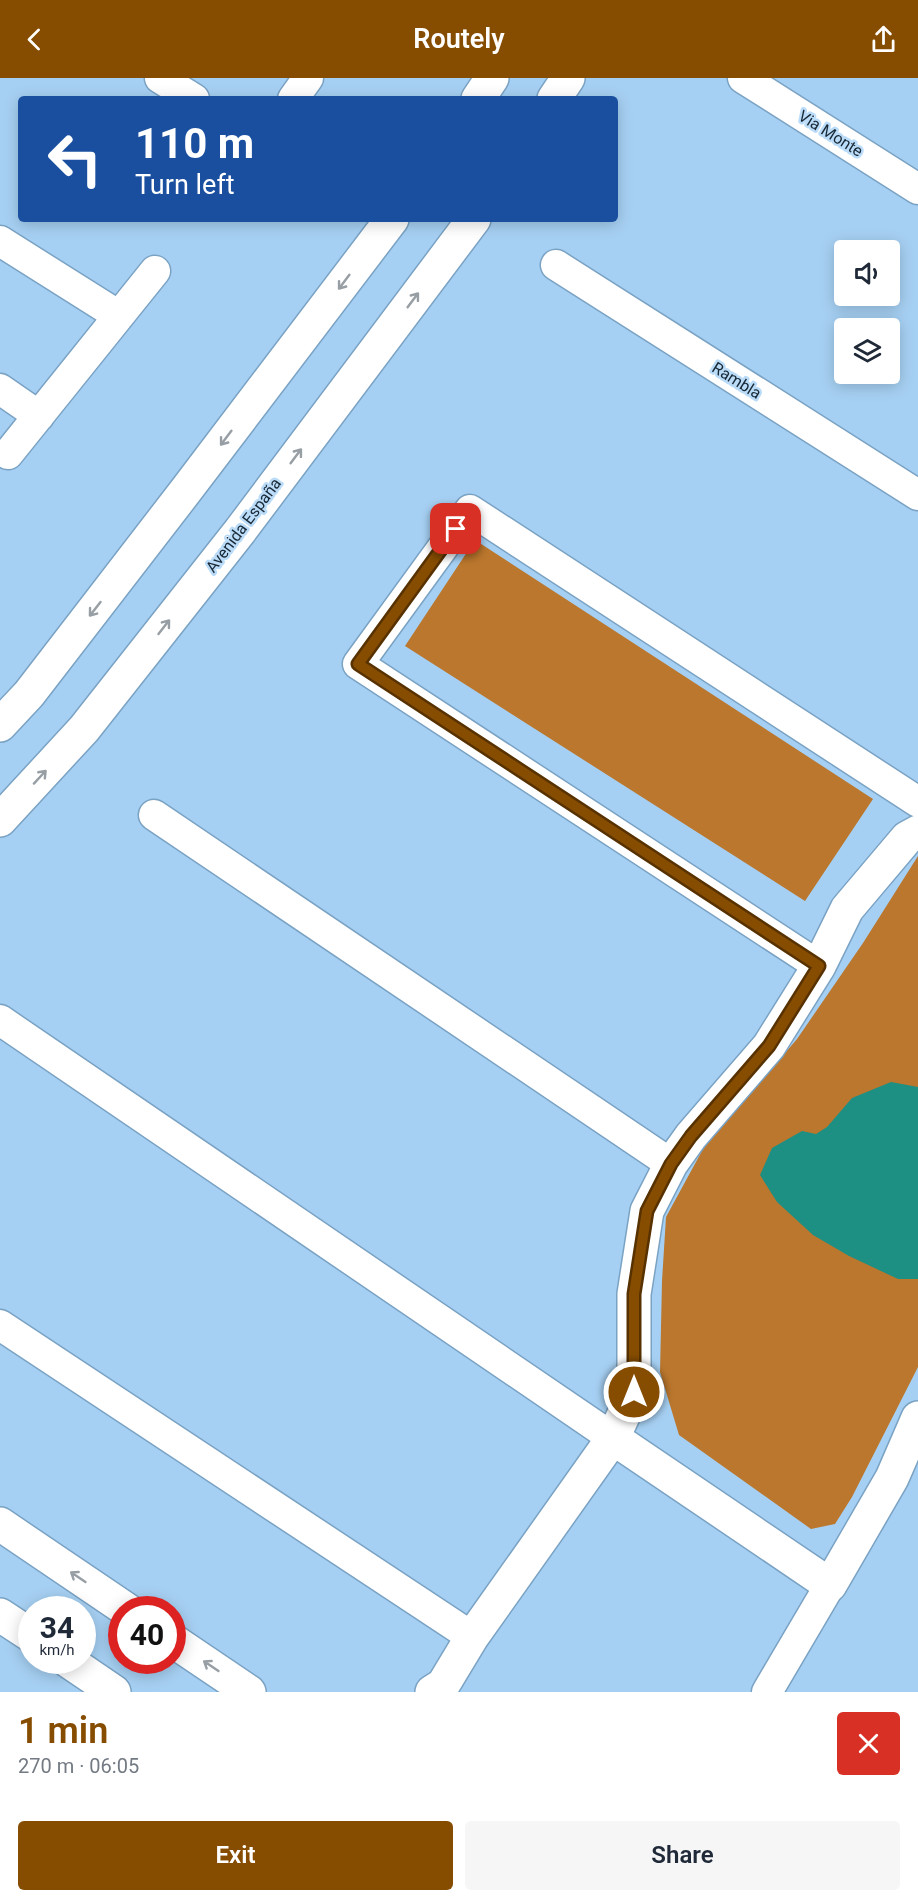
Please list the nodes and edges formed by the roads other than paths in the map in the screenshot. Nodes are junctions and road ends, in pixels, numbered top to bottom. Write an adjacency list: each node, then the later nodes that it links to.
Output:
1 (160, 78): 6 (street)
2 (308, 78): 7 (street)
3 (492, 78): 8 (main road)
4 (568, 78): 9 (main road)
5 (743, 78): 10 (street, Via Monte)
6 (189, 96)
7 (295, 96)
8 (480, 96)
9 (556, 96)
10 (918, 189)
11 (390, 222): 21 (main road, one-way to 21)
12 (472, 222): 24 (main road, Avenida España, one-way to 12)
13 (0, 241): 16 (street)
14 (556, 265): 20 (street, Rambla)
15 (155, 272): 16 (street)
16 (119, 316): 18 (street)
17 (0, 389): 18 (street)
18 (39, 416): 19 (street)
19 (9, 454)
20 (918, 495)
21 (0, 725)
22 (918, 802): 26 (street)
23 (154, 815): 28 (street)
24 (0, 820)
25 (918, 832): 26 (main road)
26 (819, 966): 28 (main road)
27 (0, 1020): 31 (street)
28 (671, 1164): 31 (main road)
29 (0, 1326): 37 (street)
30 (918, 1418): 33 (main road)
31 (613, 1438): 33 (main road); 37 (main road)
32 (0, 1524): 34 (main road, one-way to 32)
33 (830, 1585): 43 (street)
34 (108, 1597)
35 (0, 1615): 36 (main road)
36 (18, 1627)
37 (472, 1637): 42 (main road)
38 (186, 1649): 41 (main road, one-way to 38)
39 (88, 1674): 40 (main road)
40 (114, 1692)
41 (249, 1692)
42 (432, 1692)
43 (767, 1692)

